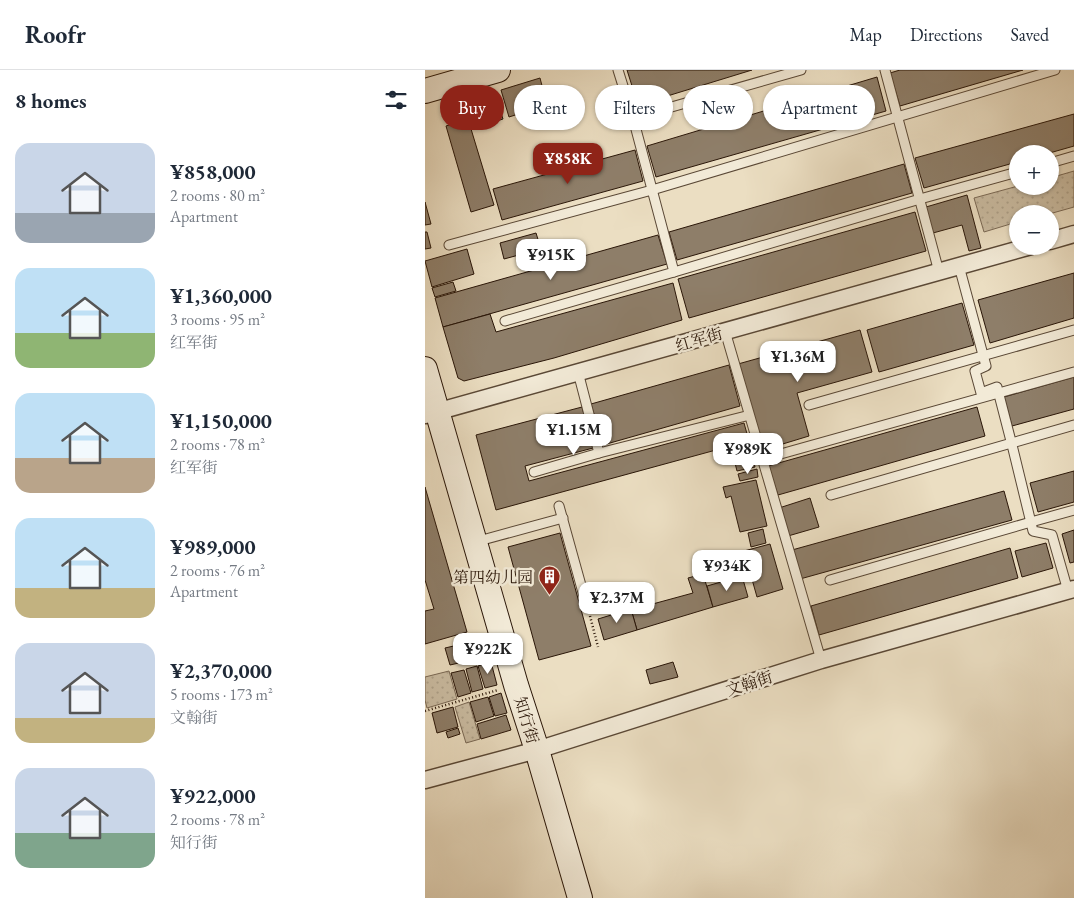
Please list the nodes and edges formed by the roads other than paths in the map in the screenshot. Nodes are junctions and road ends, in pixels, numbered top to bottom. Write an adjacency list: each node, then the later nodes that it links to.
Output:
1 (498, 70): 6 (street)
2 (618, 70): 12 (lane)
3 (801, 70): 7 (lane)
4 (885, 70): 8 (lane)
5 (1055, 70): 8 (lane)
6 (425, 91)
7 (673, 107)
8 (897, 116): 12 (lane); 13 (lane)
9 (1074, 156): 10 (lane)
10 (1059, 160)
11 (1009, 174): 13 (lane)
12 (652, 190): 16 (lane); 19 (lane)
13 (920, 199): 19 (lane); 20 (lane)
14 (1074, 234): 15 (street)
15 (1059, 238)
16 (449, 245)
17 (1009, 252): 18 (street, 红军街)
18 (959, 266): 20 (street, 红军街); 24 (lane)
19 (674, 272): 21 (lane)
20 (939, 272): 23 (street, 红军街)
21 (505, 321)
22 (1074, 330): 24 (lane)
23 (725, 331): 26 (street, 红军街); 46 (lane)
24 (983, 356): 28 (lane); 29 (lane)
25 (425, 369): 30 (street, 知行街)
26 (578, 372): 30 (street, 红军街); 34 (lane)
27 (1074, 372): 28 (lane)
28 (998, 393): 33 (lane); 35 (lane)
29 (809, 405)
30 (431, 413): 42 (street, 知行街)
31 (746, 416): 34 (lane)
32 (1074, 425): 33 (lane)
33 (1011, 442): 37 (lane); 41 (lane)
34 (599, 453): 36 (lane)
35 (777, 455)
36 (534, 472)
37 (831, 495)
38 (559, 506): 40 (lane)
39 (1074, 510): 41 (lane)
40 (563, 518): 42 (lane); 45 (lane)
41 (1031, 522): 43 (lane); 44 (lane)
42 (475, 542): 47 (street, 知行街)
43 (830, 580)
44 (1071, 590): 46 (street, 文翰街)
45 (587, 607)
46 (821, 660): 47 (street, 文翰街)
47 (537, 750): 48 (street, 文翰街); 49 (street, 知行街)
48 (425, 780)
49 (580, 898)

